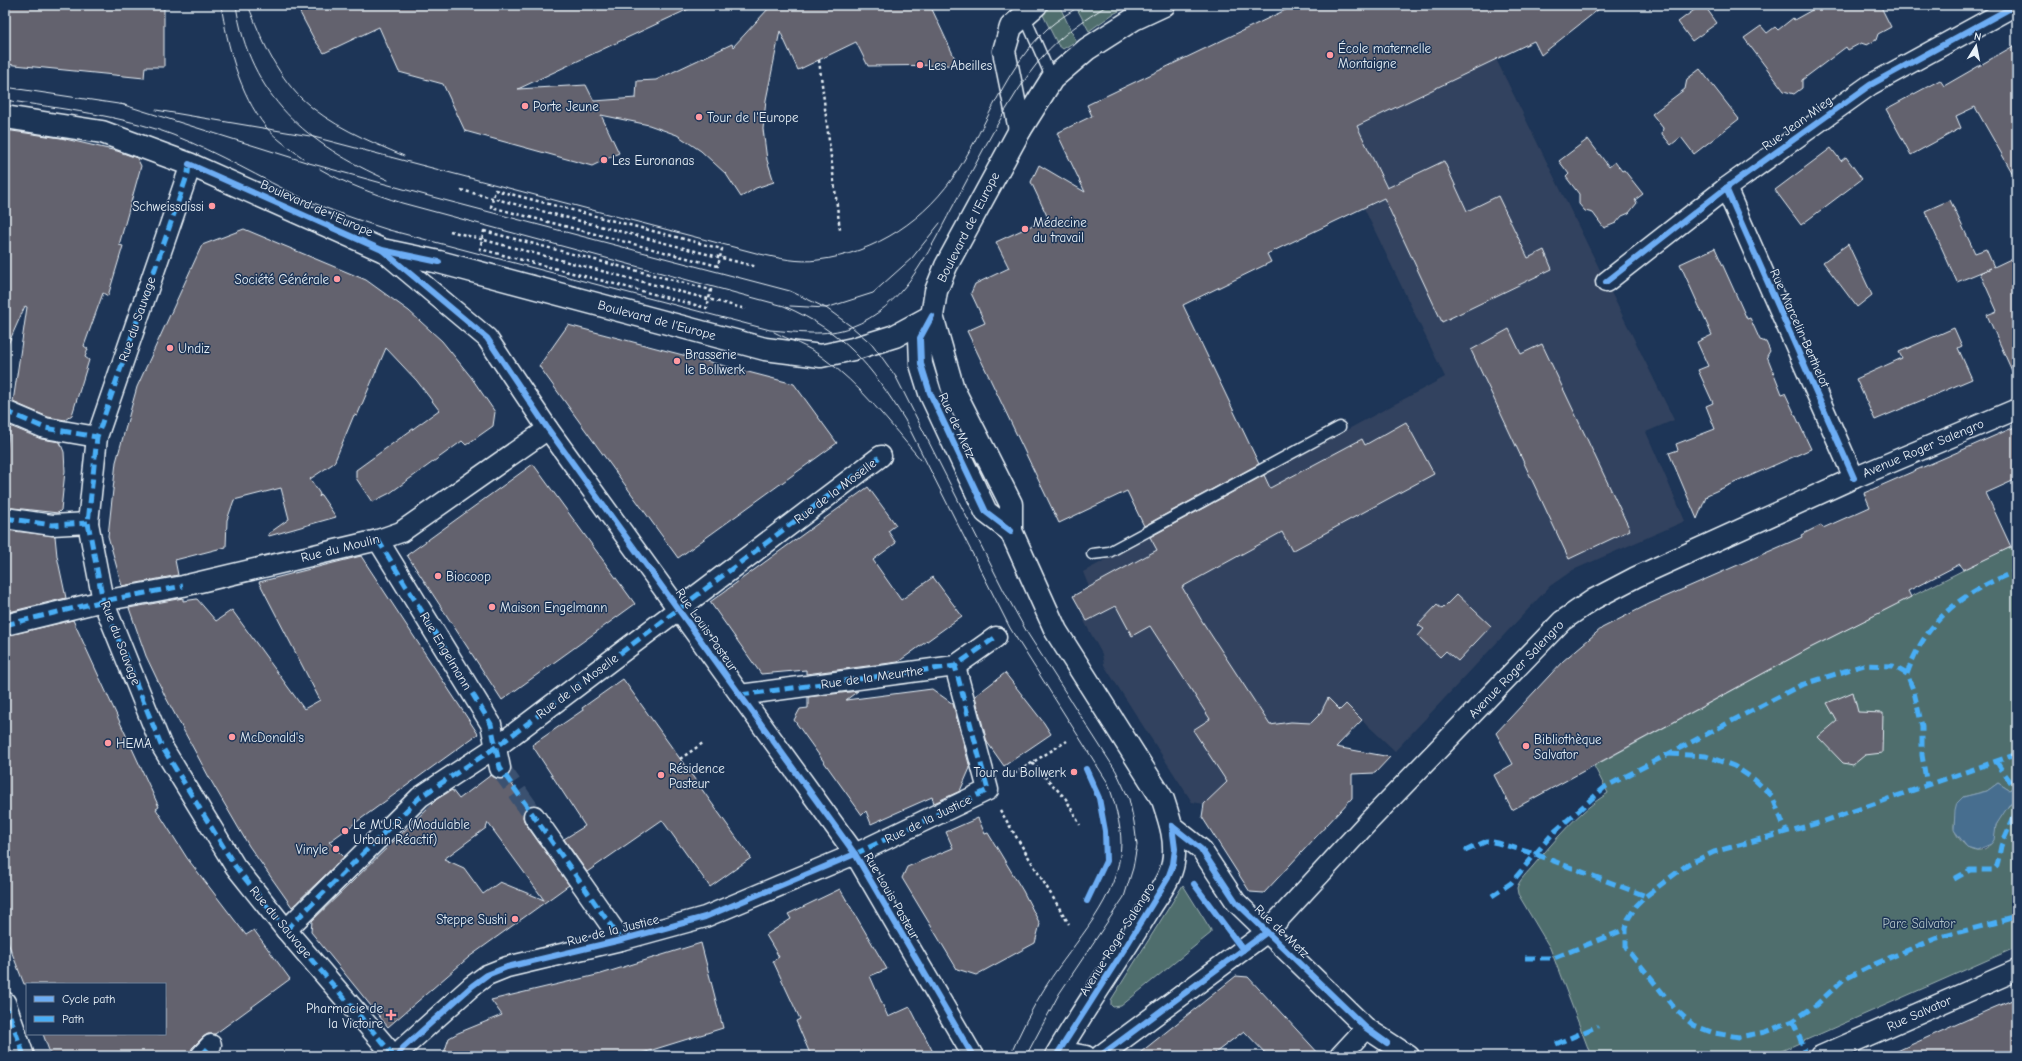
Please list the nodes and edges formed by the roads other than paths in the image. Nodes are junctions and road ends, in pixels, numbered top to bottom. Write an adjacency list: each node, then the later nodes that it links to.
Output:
1 (1164, 5): 4 (main road, Boulevard de l'Europe)
2 (2016, 5): 8 (street, Rue Jean Mieg)
3 (1026, 8): 4 (lane); 6 (main road)
4 (1052, 79): 6 (main road, Boulevard de l'Europe)
5 (5, 117): 7 (main road, Boulevard de l'Europe)
6 (1020, 130): 11 (main road, Boulevard de l'Europe)
7 (189, 164): 9 (main road, Boulevard de l'Europe); 16 (street, Rue du Sauvage)
8 (1726, 188): 10 (street, Rue Jean Mieg); 18 (street, Rue Marcelin Berthelot)
9 (382, 250): 11 (main road, Boulevard de l'Europe); 15 (street, Rue Louis Pasteur)
10 (1606, 282)
11 (932, 316): 32 (main road, Rue de Metz)
12 (2017, 409): 18 (street, Avenue Roger Salengro)
13 (5, 411): 16 (street)
14 (1340, 426): 22 (lane)
15 (548, 429): 21 (street, Rue du Moulin); 24 (street, Rue Louis Pasteur)
16 (96, 437): 20 (street, Rue du Sauvage)
17 (881, 456): 24 (street, Rue de la Moselle)
18 (1854, 478): 35 (street, Avenue Roger Salengro)
19 (5, 518): 20 (street)
20 (88, 523): 23 (street, Rue du Sauvage)
21 (378, 540): 23 (street, Rue du Moulin); 29 (street, Rue Engelmann)
22 (1092, 554)
23 (103, 601): 25 (street, Rue du Moulin); 34 (street, Rue du Sauvage)
24 (679, 609): 28 (street, Rue Louis Pasteur); 29 (street, Rue de la Moselle)
25 (5, 625)
26 (996, 638): 27 (street, Rue de la Meurthe)
27 (954, 666): 28 (street, Rue de la Meurthe); 33 (street, Rue de la Justice)
28 (740, 695): 33 (street, Rue Louis Pasteur)
29 (496, 748): 30 (street, Rue Engelmann); 34 (street, Rue de la Moselle)
30 (500, 768)
31 (534, 816): 36 (street)
32 (1172, 826): 35 (street, Rue de Metz); 40 (main road, Avenue Roger Salengro)
33 (855, 854): 36 (street, Rue de la Justice); 44 (street, Rue Louis Pasteur)
34 (286, 930): 42 (street, Rue du Sauvage)
35 (1267, 932): 39 (street, Rue de Metz); 46 (street, Avenue Roger Salengro)
36 (621, 940): 43 (street, Rue de la Justice)
37 (2017, 970): 49 (street, Rue Salvator)
38 (5, 1002): 41 (street)
39 (1366, 1028): 47 (street); 48 (street, Rue de Metz)
40 (1057, 1054): 45 (street, Avenue Roger Salengro)
41 (24, 1056)
42 (394, 1056)
43 (397, 1056)
44 (973, 1056)
45 (1086, 1056)
46 (1100, 1056)
47 (1340, 1056)
48 (1409, 1056)
49 (1821, 1056)

